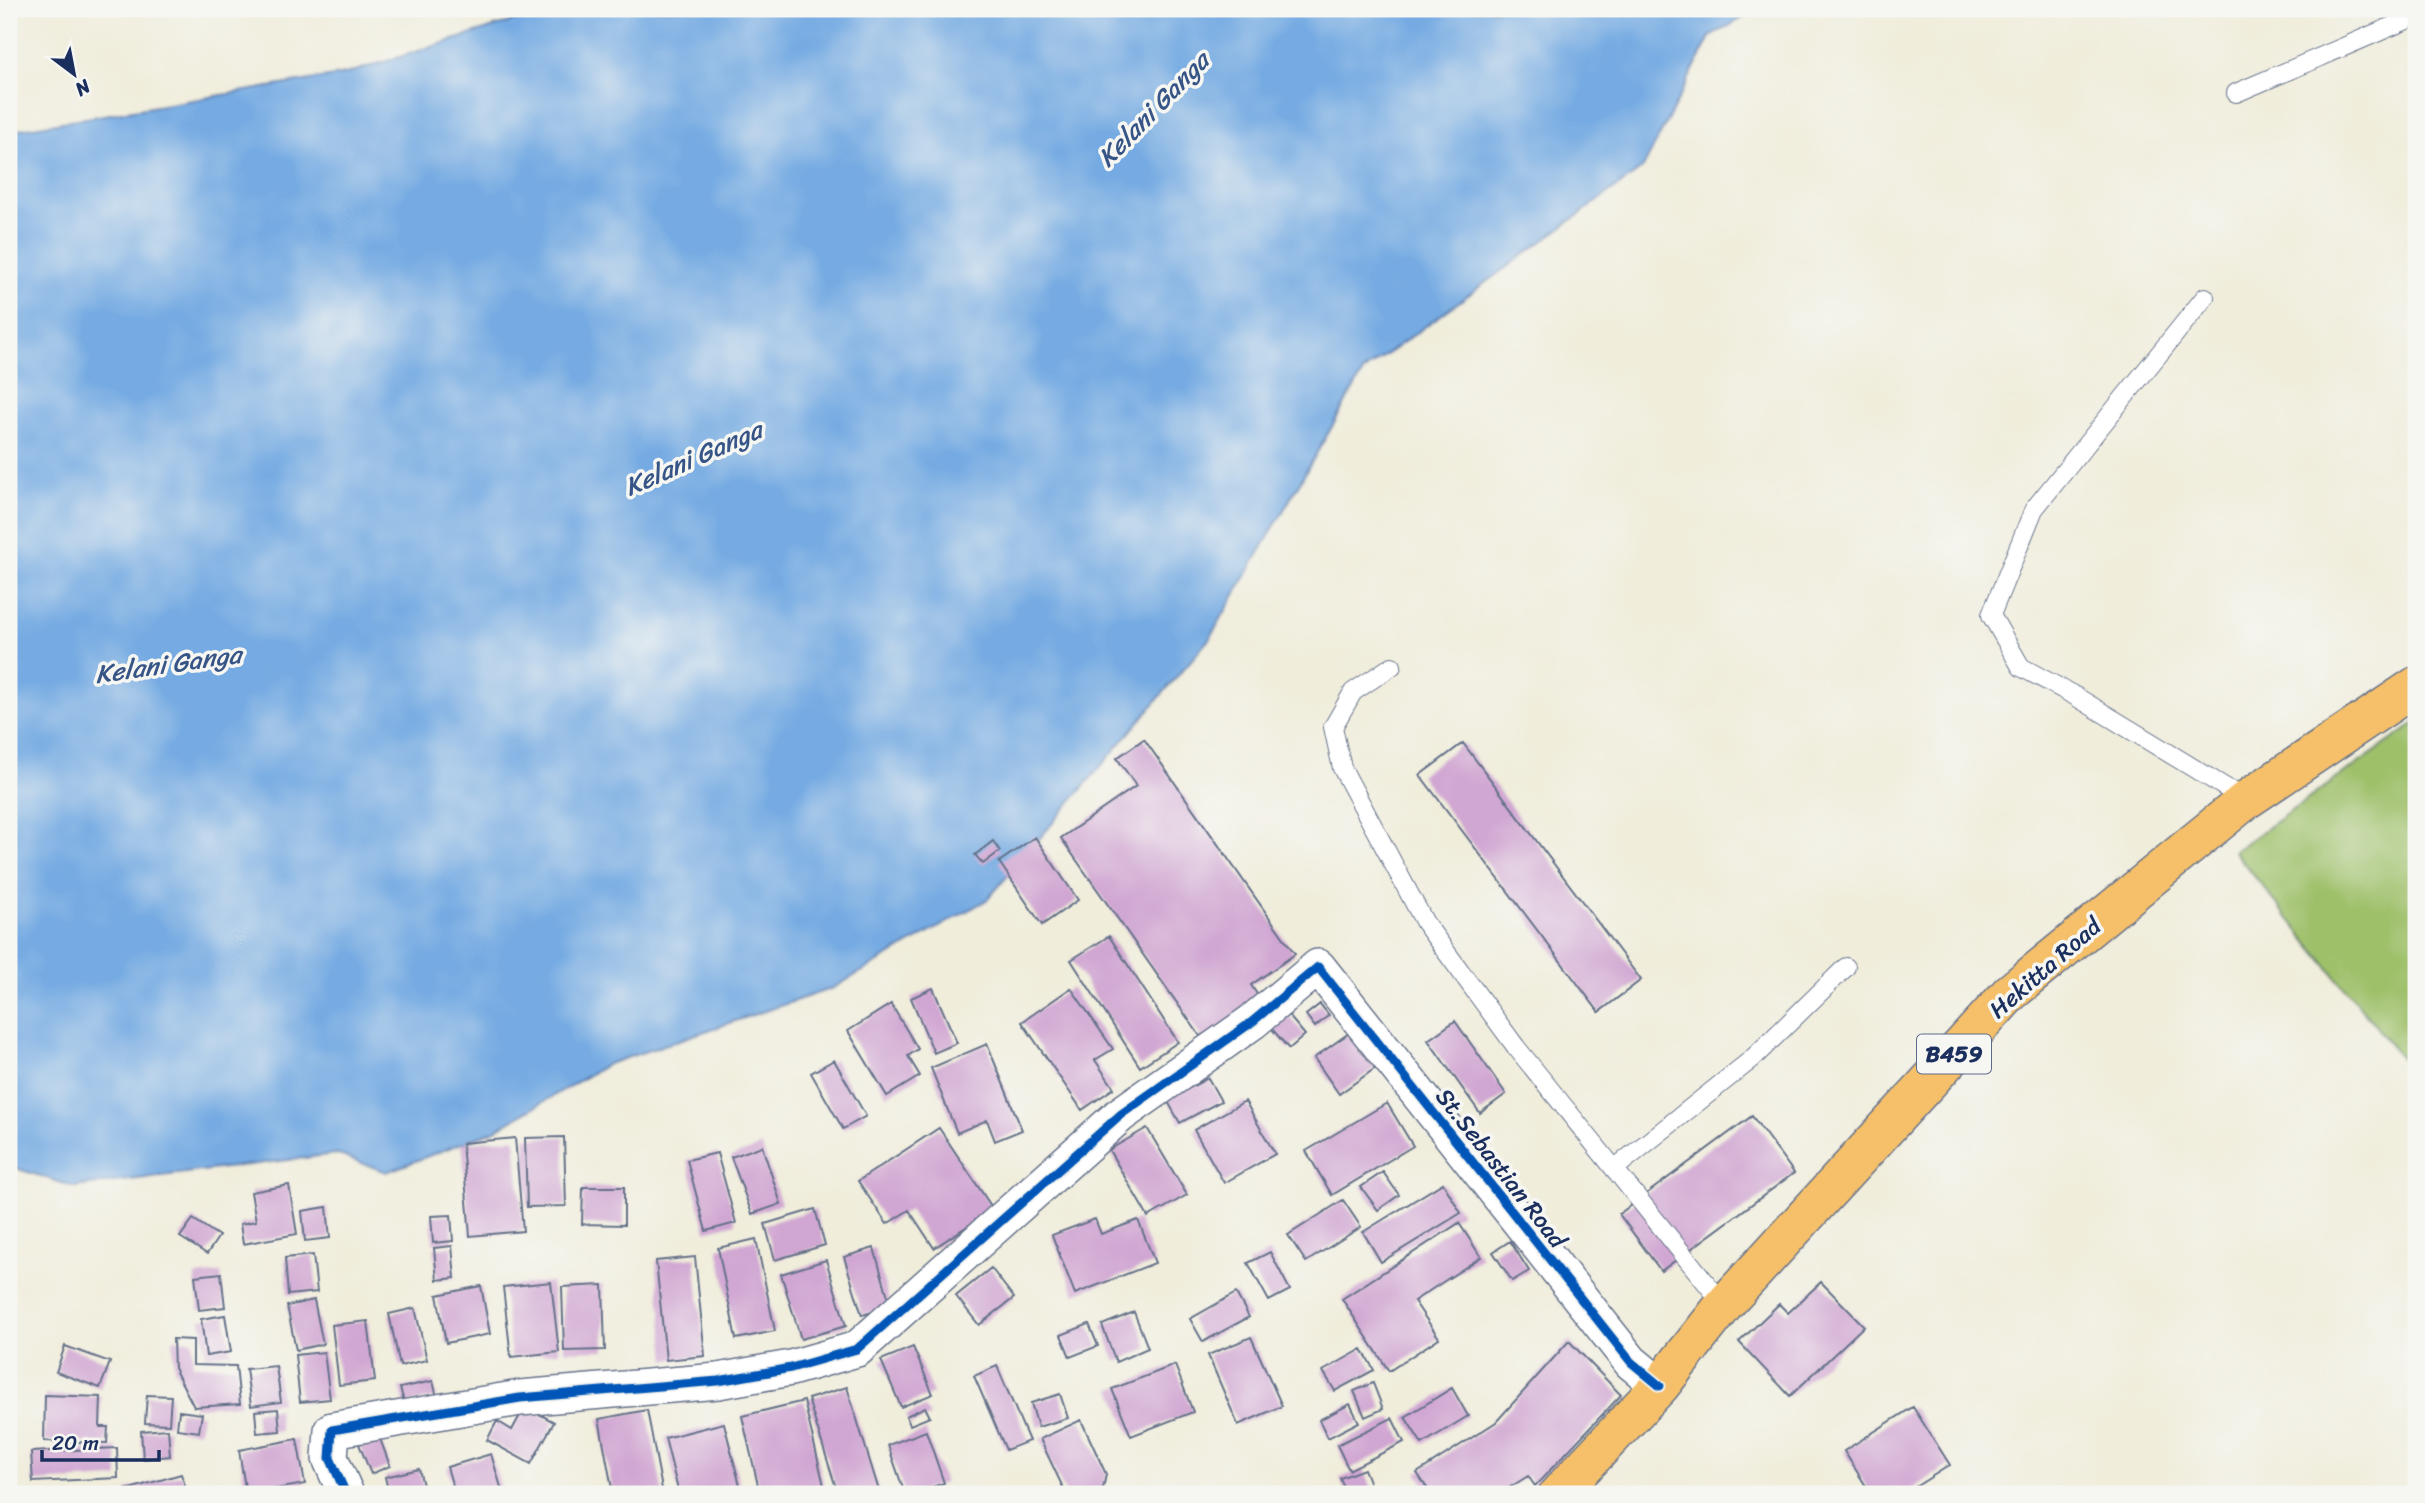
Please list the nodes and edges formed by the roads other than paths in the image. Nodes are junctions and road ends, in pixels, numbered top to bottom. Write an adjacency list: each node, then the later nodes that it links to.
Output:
1 (2416, 16): 2 (lane)
2 (2236, 93)
3 (2205, 297): 6 (lane)
4 (1392, 667): 8 (lane)
5 (2416, 686): 6 (main road, Hekitta Road / B459)
6 (2246, 800): 9 (main road, Hekitta Road / B459)
7 (1846, 967): 8 (lane)
8 (1614, 1169): 9 (lane)
9 (1724, 1305): 10 (main road, Hekitta Road / B459)
10 (1660, 1386): 11 (street, St.Sebastian Road); 12 (main road, Hekitta Road / B459)
11 (346, 1494)
12 (1558, 1494)

